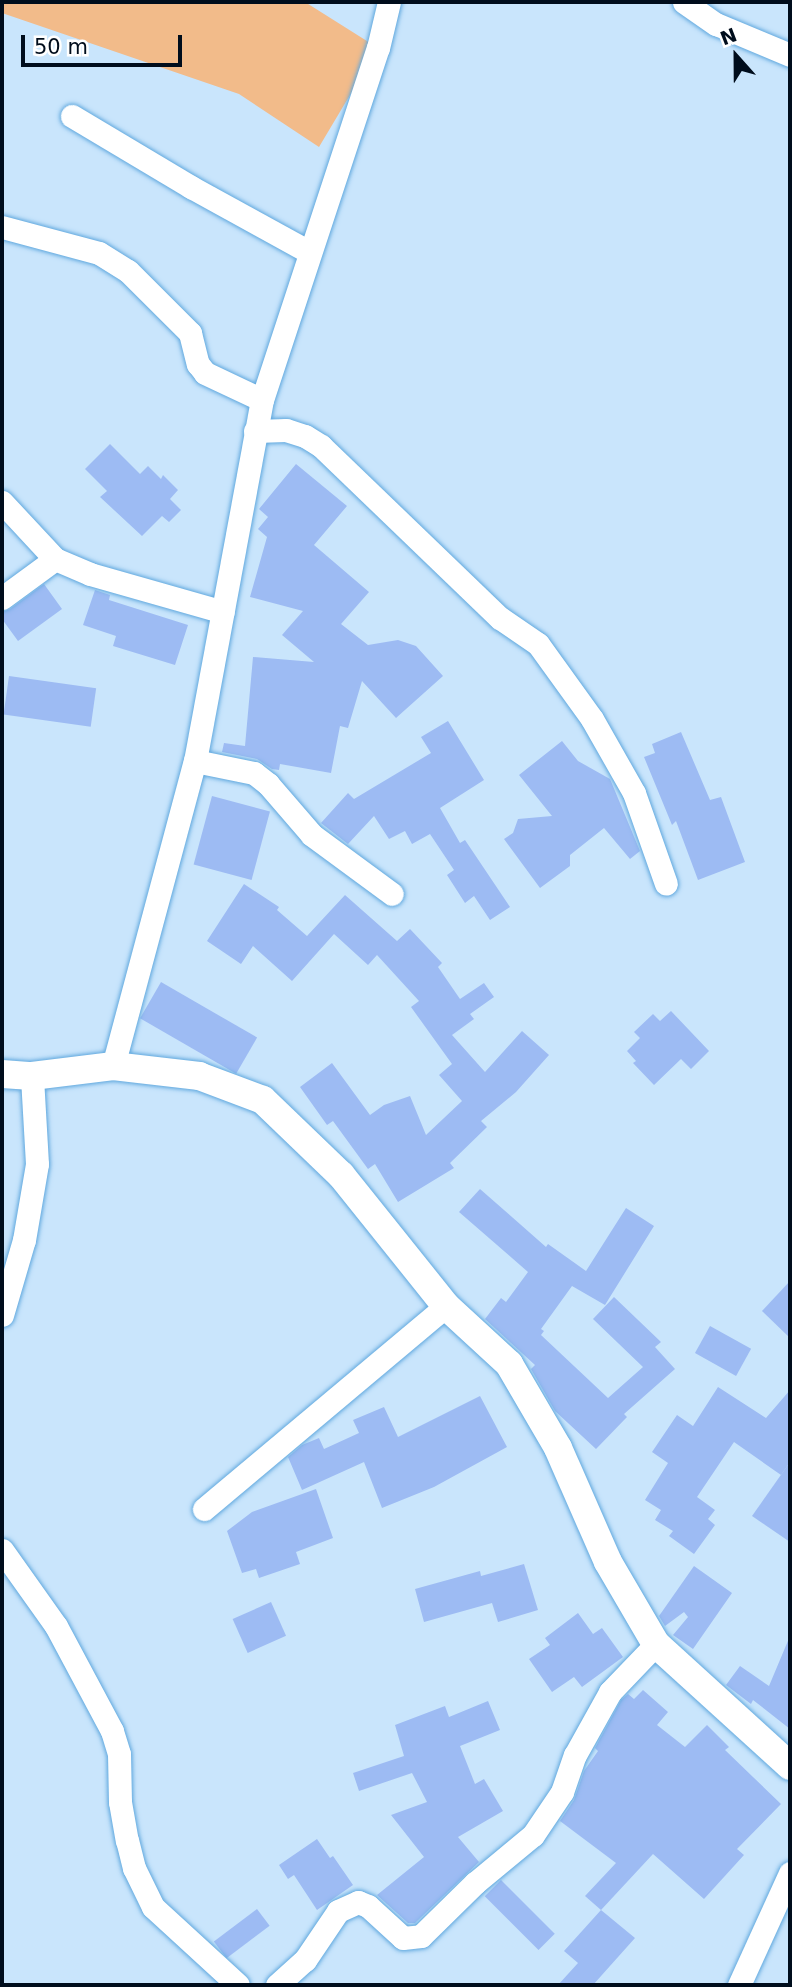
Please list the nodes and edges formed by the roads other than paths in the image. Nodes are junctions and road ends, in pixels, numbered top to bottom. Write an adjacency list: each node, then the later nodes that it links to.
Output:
1 (389, 2): 6 (street)
2 (684, 2): 3 (street)
3 (790, 55)
4 (72, 116): 6 (street)
5 (2, 227): 7 (street)
6 (309, 251): 7 (street)
7 (262, 400): 8 (street)
8 (255, 431): 12 (street); 14 (street)
9 (2, 502): 10 (street)
10 (55, 559): 11 (street); 12 (street)
11 (2, 598)
12 (223, 612): 13 (street)
13 (195, 761): 15 (street); 16 (street)
14 (666, 884)
15 (392, 894)
16 (113, 1066): 18 (street); 19 (street)
17 (2, 1074): 18 (street)
18 (32, 1076): 20 (street)
19 (446, 1306): 21 (street); 23 (street)
20 (2, 1315)
21 (204, 1509)
22 (2, 1550): 26 (street)
23 (656, 1644): 24 (street); 27 (street)
24 (790, 1766)
25 (790, 1873): 28 (street)
26 (238, 1985)
27 (277, 1985)
28 (739, 1985)

